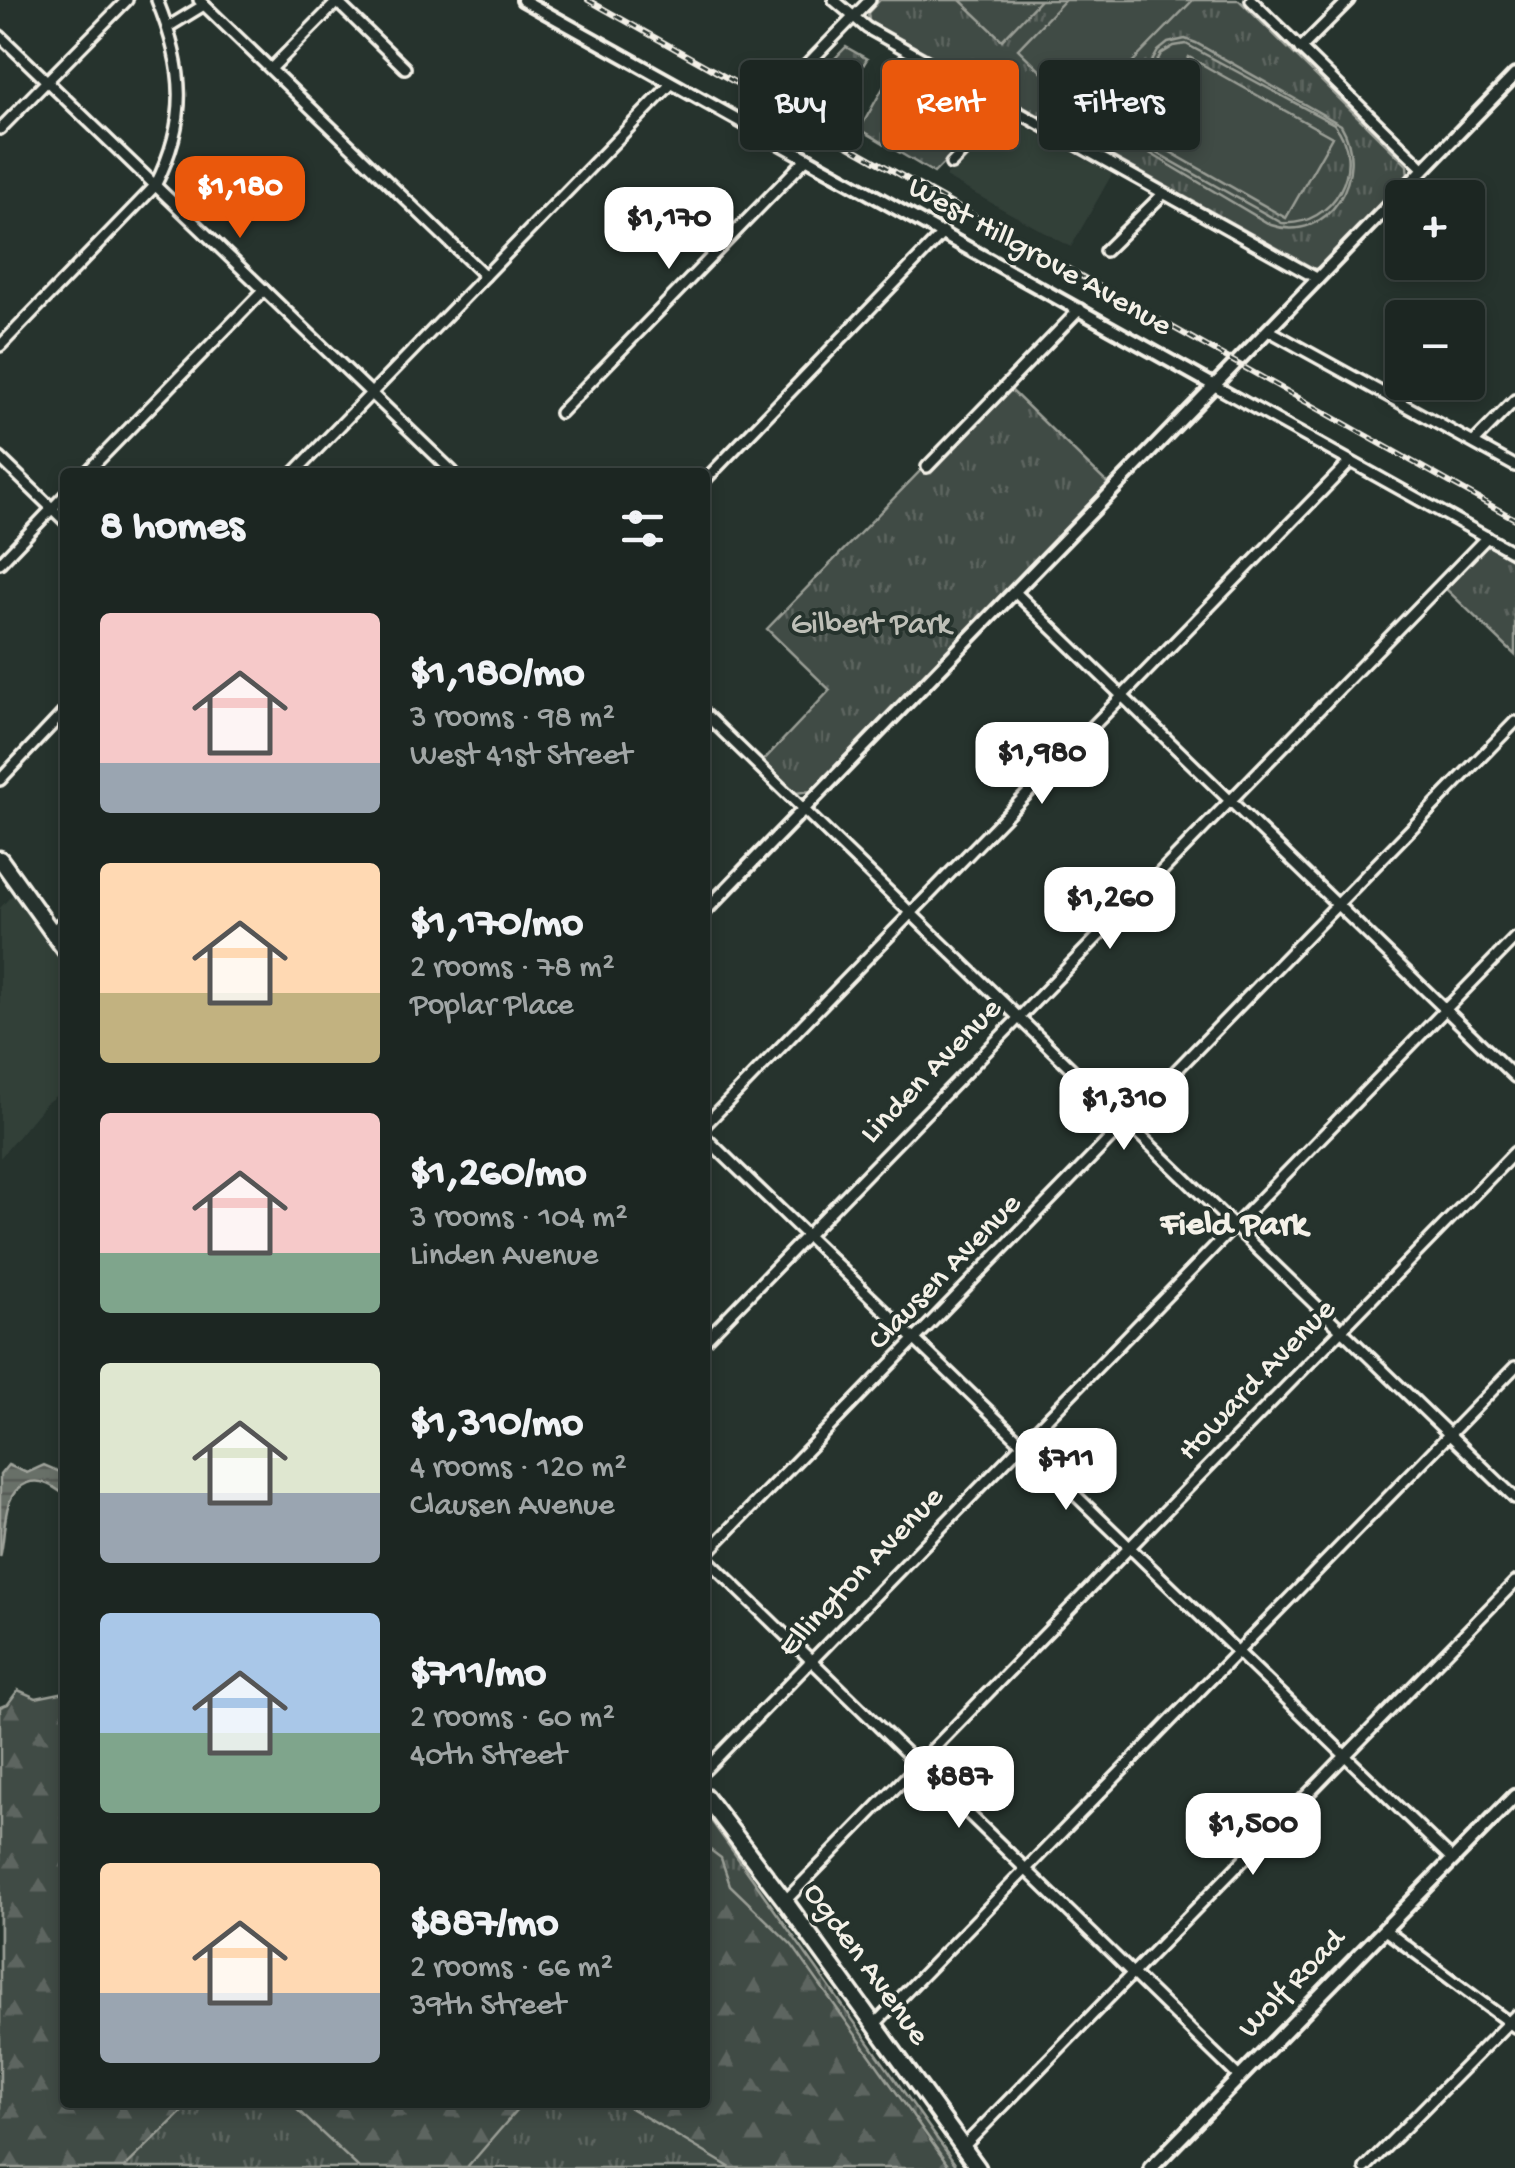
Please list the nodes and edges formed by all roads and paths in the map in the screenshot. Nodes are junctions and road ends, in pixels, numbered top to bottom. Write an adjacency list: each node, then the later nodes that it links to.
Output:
1 (127, 0): 19 (street)
2 (158, 0): 11 (street)
3 (523, 0): 20 (street, West Hillgrove Avenue)
4 (834, 0): 10 (street)
5 (870, 0): 10 (street)
6 (1251, 0): 13 (street)
7 (1349, 0): 13 (street)
8 (338, 1): 16 (street); 17 (street)
9 (202, 3): 11 (street); 17 (street)
10 (852, 18): 14 (street); 15 (street)
11 (168, 27): 27 (street)
12 (0, 36): 19 (street)
13 (1300, 49): 26 (street)
14 (811, 60)
15 (926, 60)
16 (406, 68)
17 (271, 69): 31 (street)
18 (1515, 75): 26 (street)
19 (46, 81): 22 (street); 27 (street)
20 (671, 84): 24 (street, West Hillgrove Avenue); 31 (street)
21 (1019, 113): 28 (street)
22 (0, 129)
23 (964, 150): 25 (street)
24 (806, 158): 29 (street, West Hillgrove Avenue); 40 (street)
25 (950, 164)
26 (1424, 169): 32 (street)
27 (154, 186): 33 (street); 36 (street)
28 (1162, 195): 30 (street); 32 (street)
29 (944, 232): 34 (street, West Hillgrove Avenue); 49 (street)
30 (1105, 251)
31 (485, 276): 38 (street)
32 (1318, 279): 35 (street)
33 (264, 290): 38 (street); 46 (street)
34 (1080, 309): 37 (street, West Hillgrove Avenue); 45 (street)
35 (1268, 330): 37 (street); 41 (street)
36 (0, 346)
37 (1214, 386): 43 (street); 56 (street)
38 (372, 394): 47 (street); 48 (street)
39 (1515, 400): 41 (street)
40 (560, 413)
41 (1474, 442): 44 (street)
42 (0, 458): 51 (street)
43 (1350, 462): 53 (street); 57 (street)
44 (1515, 466)
45 (927, 467)
46 (91, 468)
47 (299, 468)
48 (449, 468)
49 (710, 475)
50 (60, 500): 51 (street)
51 (52, 508): 52 (street); 55 (street)
52 (60, 516)
53 (1487, 537): 54 (street); 62 (street, Linden Avenue)
54 (1515, 553)
55 (0, 562)
56 (1014, 592): 57 (street); 63 (street)
57 (1122, 696): 62 (street); 67 (street)
58 (60, 717): 61 (street)
59 (710, 719): 63 (street)
60 (1515, 722): 65 (street, Clausen Avenue)
61 (0, 780)
62 (1230, 802): 65 (street); 73 (street, Linden Avenue)
63 (803, 810): 66 (street); 67 (street)
64 (0, 860): 69 (main road)
65 (1338, 905): 72 (street); 76 (street, Clausen Avenue)
66 (710, 906)
67 (912, 914): 73 (street); 75 (street)
68 (60, 924): 69 (street)
69 (52, 932): 71 (main road)
70 (1515, 938): 72 (street, Ellington Avenue)
71 (60, 943)
72 (1445, 1010): 74 (street); 79 (street, Ellington Avenue)
73 (1019, 1018): 76 (street); 80 (street, Linden Avenue)
74 (1515, 1077)
75 (710, 1119)
76 (1126, 1123): 79 (street); 83 (street, Clausen Avenue)
77 (710, 1142): 80 (street)
78 (1515, 1152): 81 (street, Howard Avenue)
79 (1234, 1226): 81 (street); 86 (street, Ellington Avenue)
80 (808, 1236): 82 (street, Linden Avenue); 83 (street)
81 (1342, 1330): 85 (street); 88 (street, Howard Avenue)
82 (710, 1335)
83 (916, 1340): 86 (street); 89 (street, Clausen Avenue)
84 (1515, 1367): 85 (street)
85 (1450, 1434): 87 (street); 92 (street)
86 (1023, 1444): 88 (street); 93 (street, Ellington Avenue)
87 (1515, 1498)
88 (1131, 1548): 92 (street); 95 (street, Howard Avenue)
89 (710, 1551)
90 (710, 1561): 93 (street)
91 (1515, 1582): 94 (street)
92 (1236, 1652): 94 (street); 100 (street)
93 (812, 1661): 95 (street); 96 (street, Ellington Avenue)
94 (1346, 1756): 99 (street); 103 (street)
95 (919, 1764): 100 (street); 101 (street, Howard Avenue)
96 (710, 1765)
97 (1515, 1796): 99 (main road, Wolf Road)
98 (710, 1803): 101 (main road, Ogden Avenue)
99 (1453, 1860): 102 (main road, Wolf Road)
100 (1026, 1869): 103 (street); 105 (street)
101 (785, 1901): 105 (main road, Ogden Avenue)
102 (1385, 1930): 104 (street); 106 (main road, Wolf Road)
103 (1134, 1973): 106 (street); 107 (street)
104 (1513, 2022): 110 (street)
105 (875, 2024): 107 (main road, Ogden Avenue)
106 (1240, 2078): 109 (main road, Wolf Road)
107 (963, 2147): 108 (main road, Ogden Avenue)
108 (978, 2168)
109 (1151, 2168)
110 (1366, 2168)

